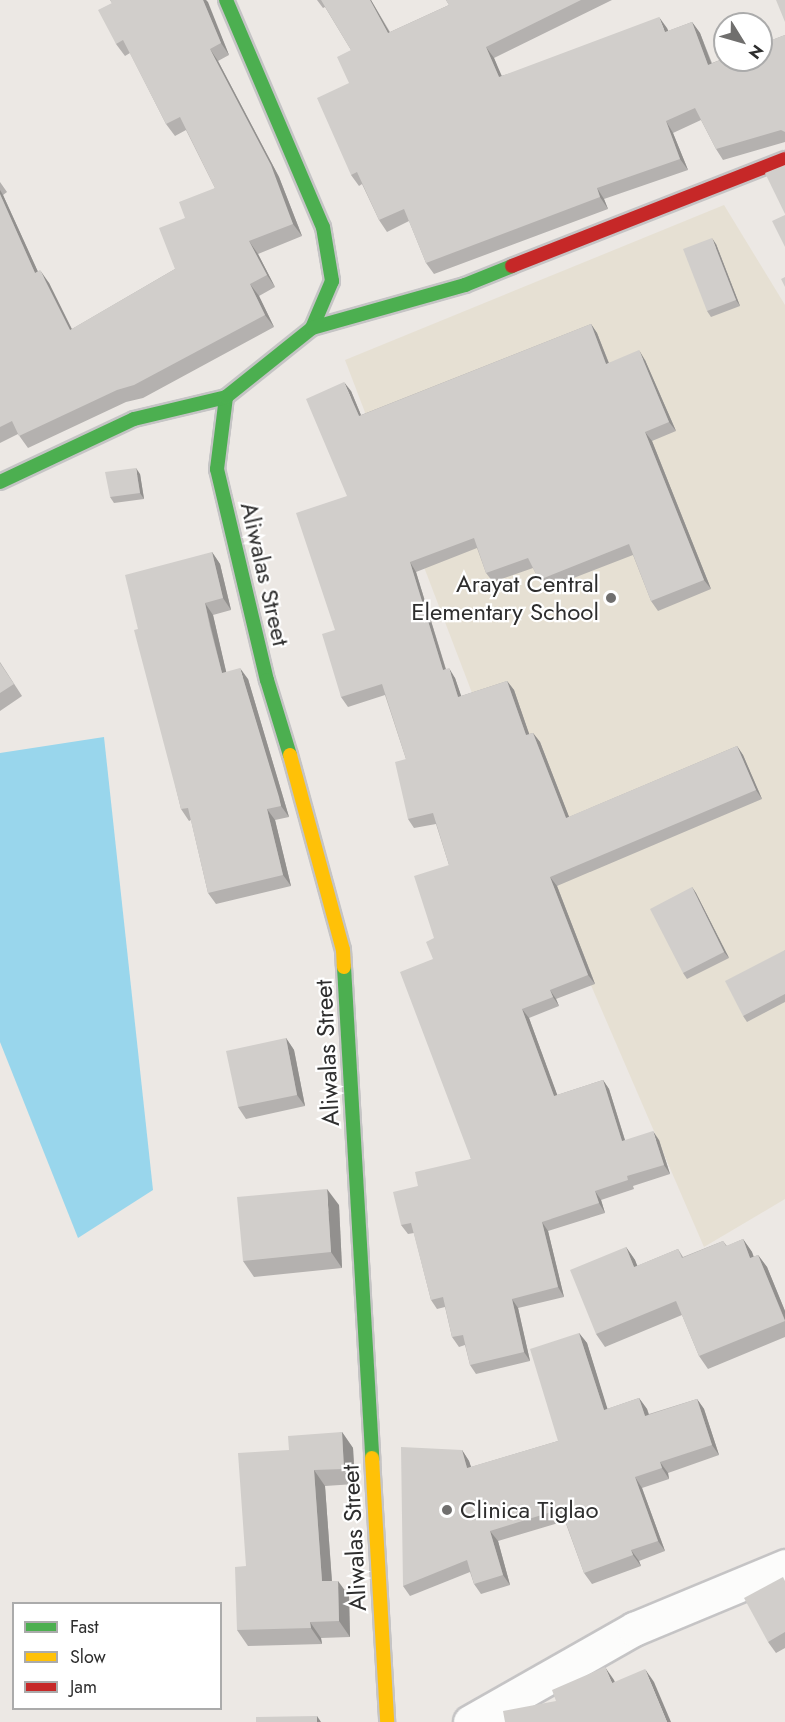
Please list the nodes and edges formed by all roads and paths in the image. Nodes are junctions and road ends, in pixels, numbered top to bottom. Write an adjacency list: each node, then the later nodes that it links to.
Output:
1 (226, 0): 3 (street)
2 (785, 159): 3 (street)
3 (312, 327): 4 (street)
4 (226, 397): 5 (street); 7 (street, Aliwalas Street)
5 (0, 482)
6 (785, 1566): 8 (street)
7 (387, 1722)
8 (470, 1722)

